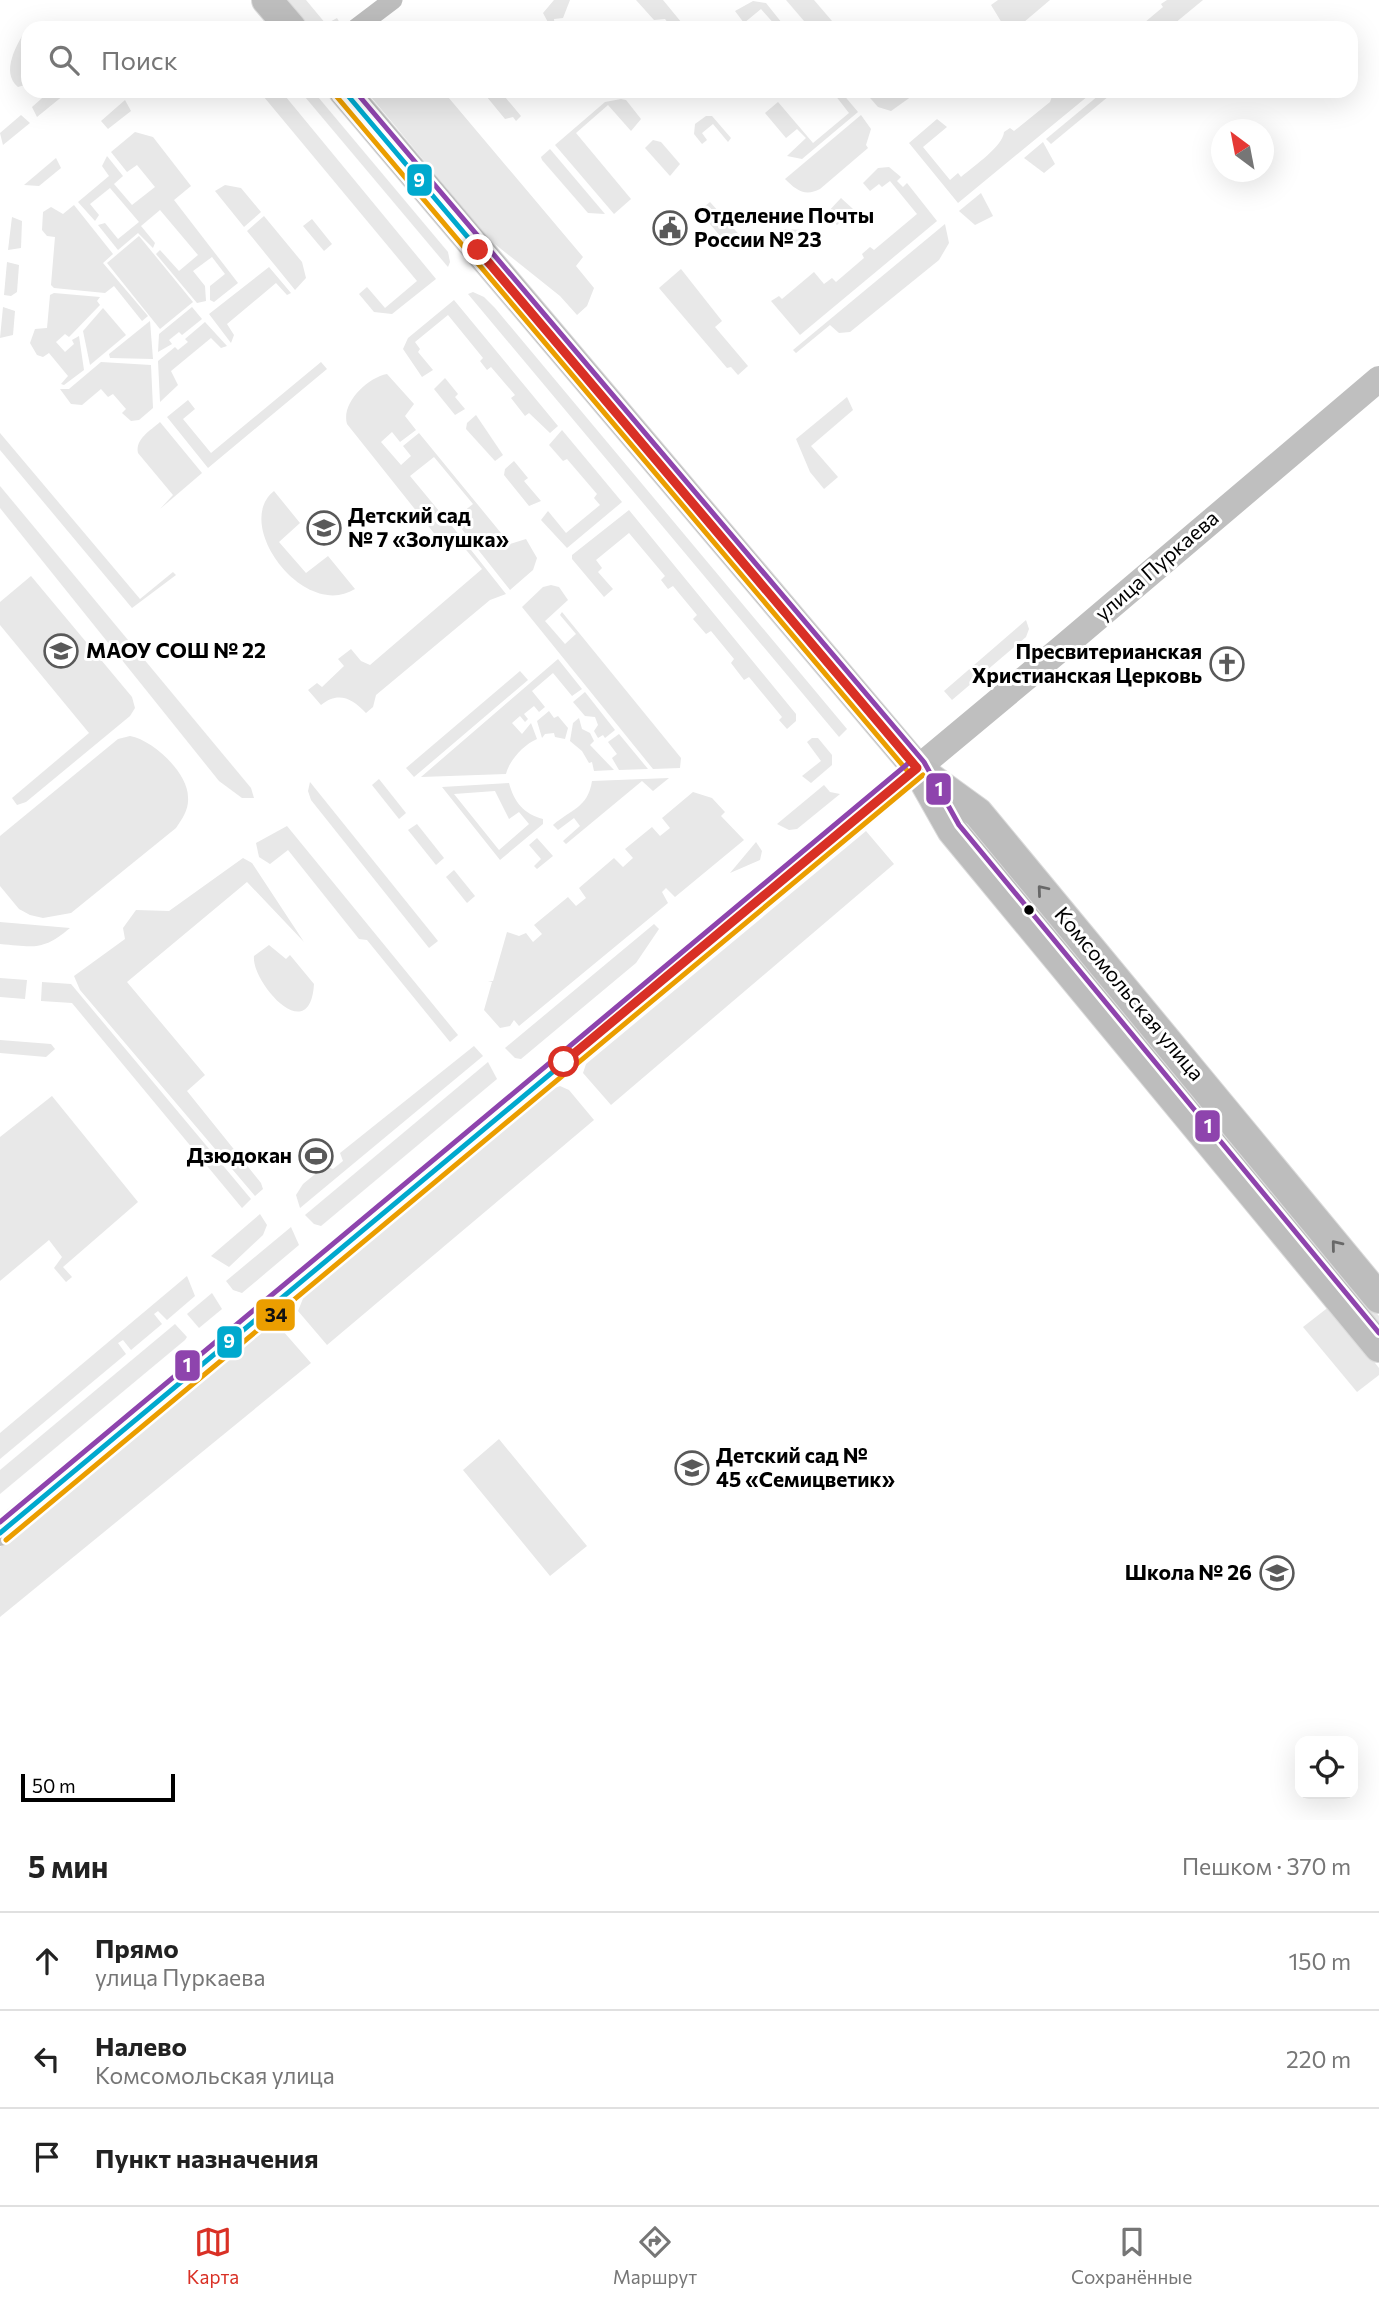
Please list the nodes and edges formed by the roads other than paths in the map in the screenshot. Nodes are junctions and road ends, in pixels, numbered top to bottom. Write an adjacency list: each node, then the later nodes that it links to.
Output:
1 (267, 0): 3 (main road)
2 (393, 0): 4 (street)
3 (285, 21)
4 (365, 21)
5 (350, 98): 7 (main road, Комсомольская улица)
6 (1379, 379): 7 (main road, улица Пуркаева)
7 (917, 768): 8 (main road, Комсомольская улица, one-way to 7); 9 (main road, Комсомольская улица); 10 (main road, улица Пуркаева)
8 (1379, 1298)
9 (1379, 1347)
10 (0, 1534)

